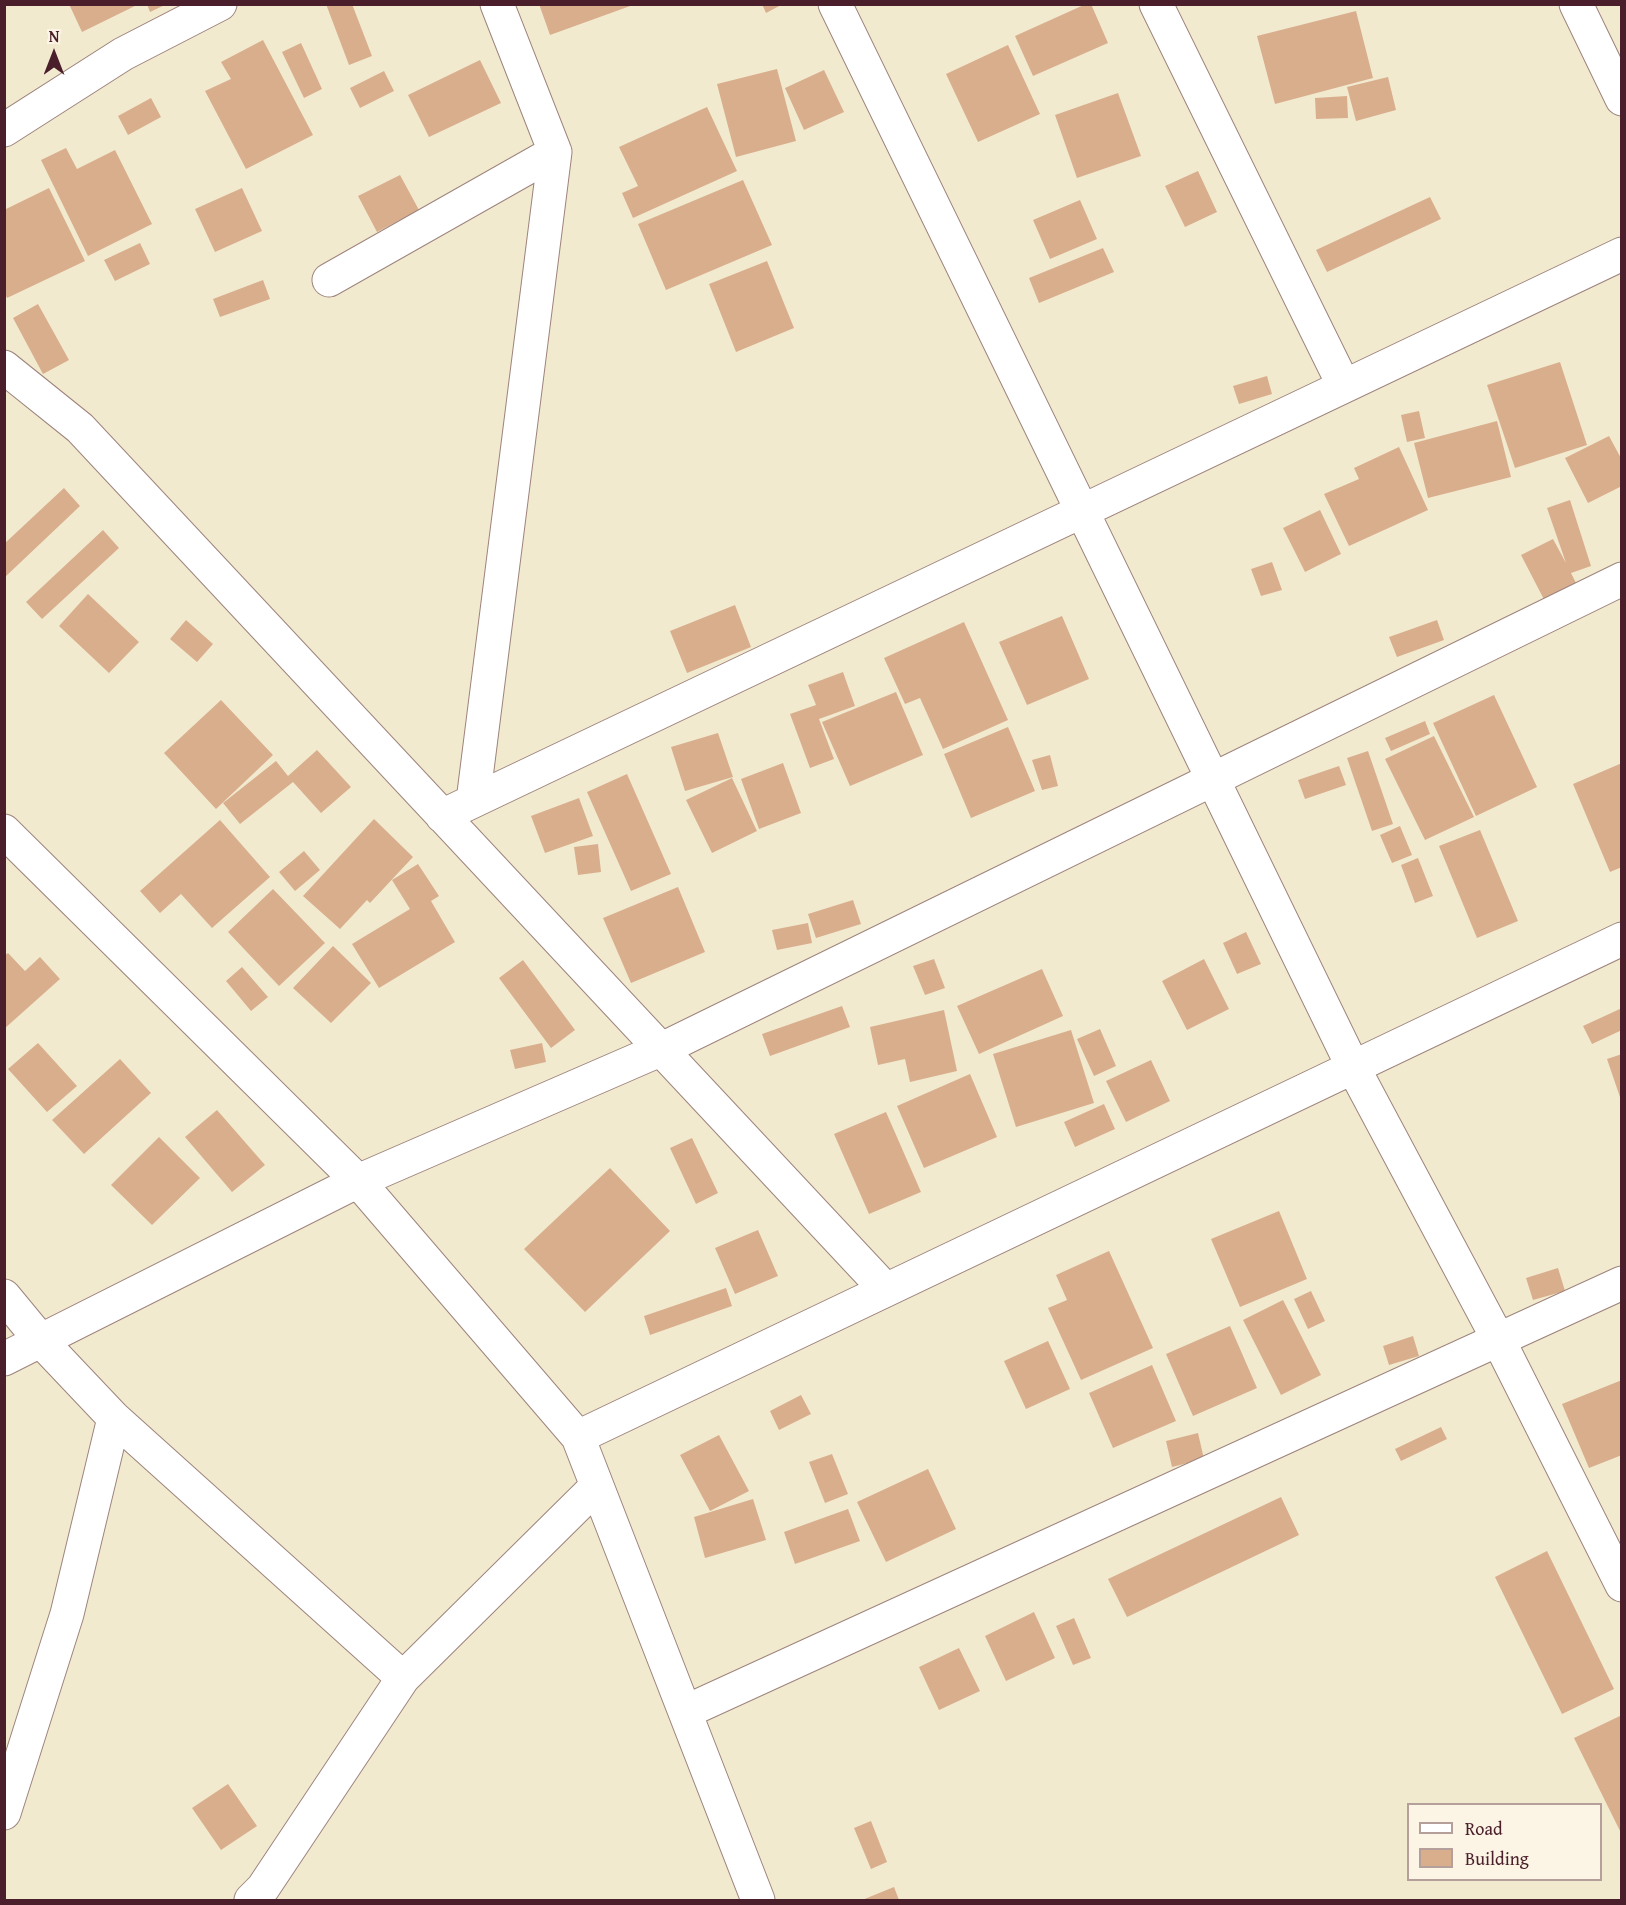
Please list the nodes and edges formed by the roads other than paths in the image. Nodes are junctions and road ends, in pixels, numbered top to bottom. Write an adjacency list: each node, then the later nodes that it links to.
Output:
1 (220, 4): 7 (street)
2 (497, 4): 8 (street)
3 (836, 4): 13 (street)
4 (1156, 4): 12 (street)
5 (1576, 4): 6 (street)
6 (1622, 99)
7 (4, 129)
8 (555, 152): 10 (street); 16 (street)
9 (1622, 254): 12 (street)
10 (329, 280)
11 (4, 367): 17 (street)
12 (1344, 386): 13 (street)
13 (1082, 511): 15 (street); 16 (street)
14 (1622, 579): 15 (street)
15 (1213, 779): 20 (street); 21 (street)
16 (473, 801): 17 (street)
17 (442, 816): 20 (street)
18 (4, 831): 22 (street)
19 (1622, 939): 21 (street)
20 (662, 1049): 22 (street); 24 (street)
21 (1353, 1067): 24 (street); 26 (street)
22 (358, 1181): 27 (street); 30 (street)
23 (1622, 1283): 26 (street)
24 (886, 1290): 30 (street)
25 (4, 1296): 27 (street)
26 (1498, 1339): 32 (street); 34 (street)
27 (42, 1341): 28 (street); 29 (street)
28 (4, 1359)
29 (114, 1418): 33 (street); 35 (street)
30 (578, 1437): 31 (street)
31 (597, 1486): 33 (street); 34 (street)
32 (1622, 1585)
33 (403, 1678): 36 (street)
34 (685, 1712): 37 (street)
35 (4, 1813)
36 (251, 1900)
37 (758, 1900)

